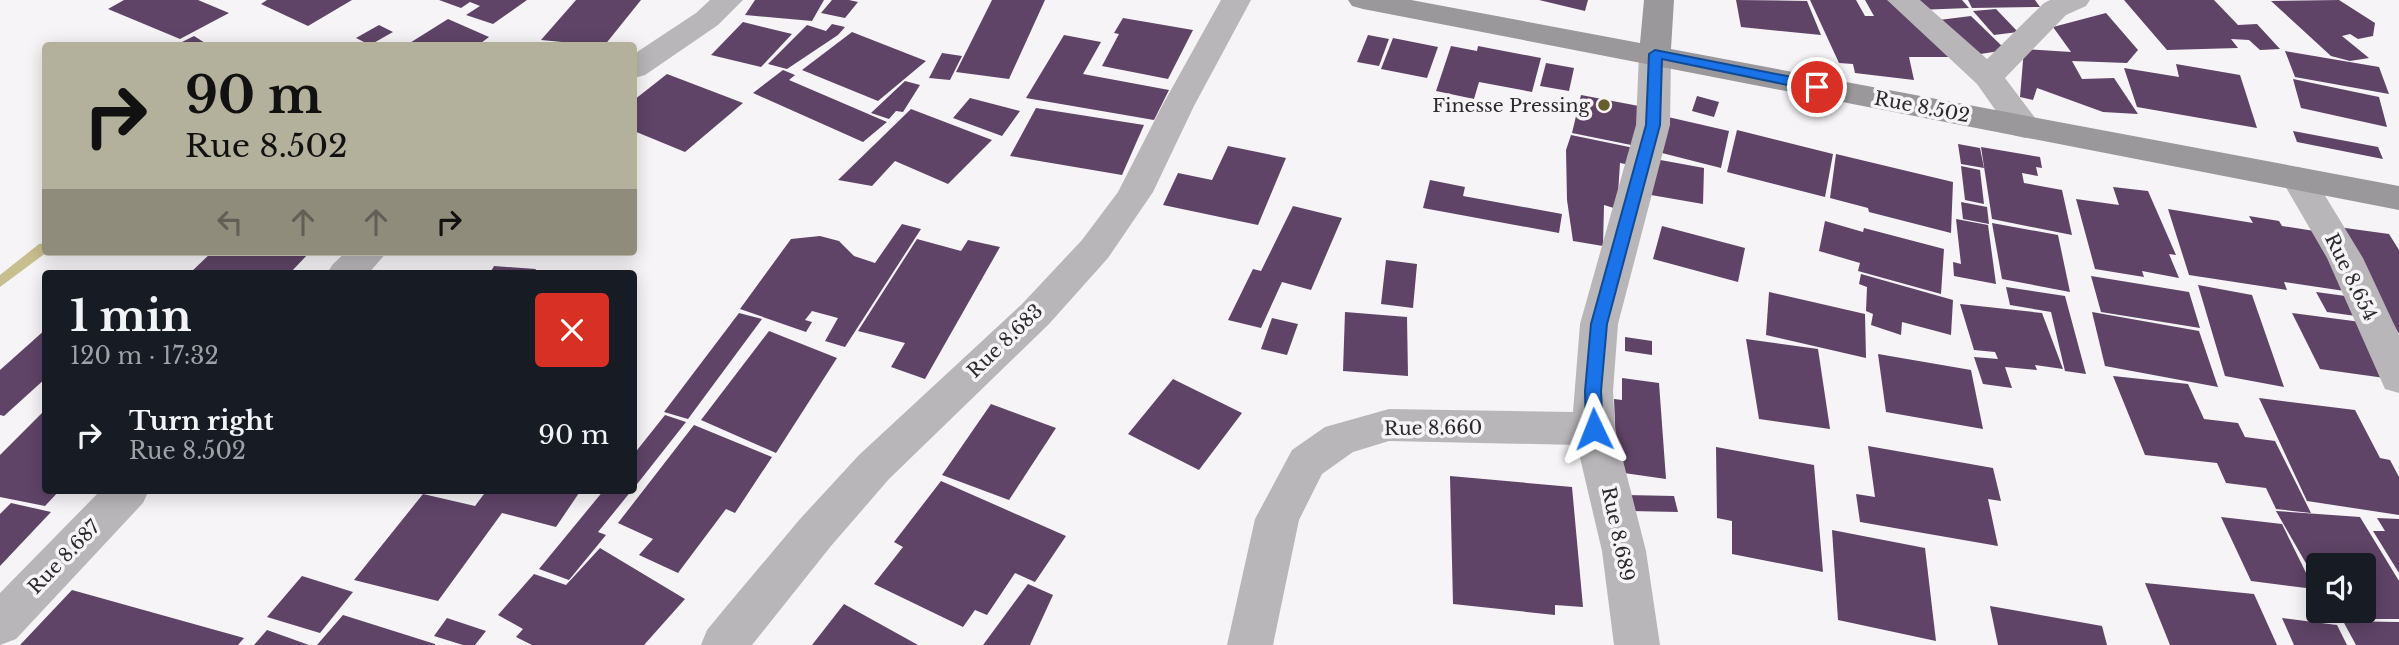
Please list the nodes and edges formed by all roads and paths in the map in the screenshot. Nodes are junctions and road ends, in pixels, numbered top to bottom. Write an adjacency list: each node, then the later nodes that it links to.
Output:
1 (727, 0): 8 (street)
2 (1236, 0): 19 (street, Rue 8.683)
3 (1363, 0): 7 (main road, Rue 8.502)
4 (1659, 0): 7 (main road)
5 (1902, 0): 9 (street)
6 (2075, 0): 9 (street)
7 (1655, 54): 10 (main road, Rue 8.502); 16 (street, Rue 8.689)
8 (637, 66)
9 (1988, 77): 10 (street)
10 (2025, 127): 11 (main road, Rue 8.502)
11 (2298, 179): 12 (main road, Rue 8.502); 15 (street, Rue 8.654)
12 (2399, 198)
13 (365, 256): 14 (street)
14 (349, 270)
15 (2399, 378)
16 (1594, 429): 20 (street, Rue 8.660); 21 (street, Rue 8.689)
17 (124, 494): 18 (street, Rue 8.687)
18 (0, 624)
19 (724, 645)
20 (1250, 645)
21 (1637, 645)

